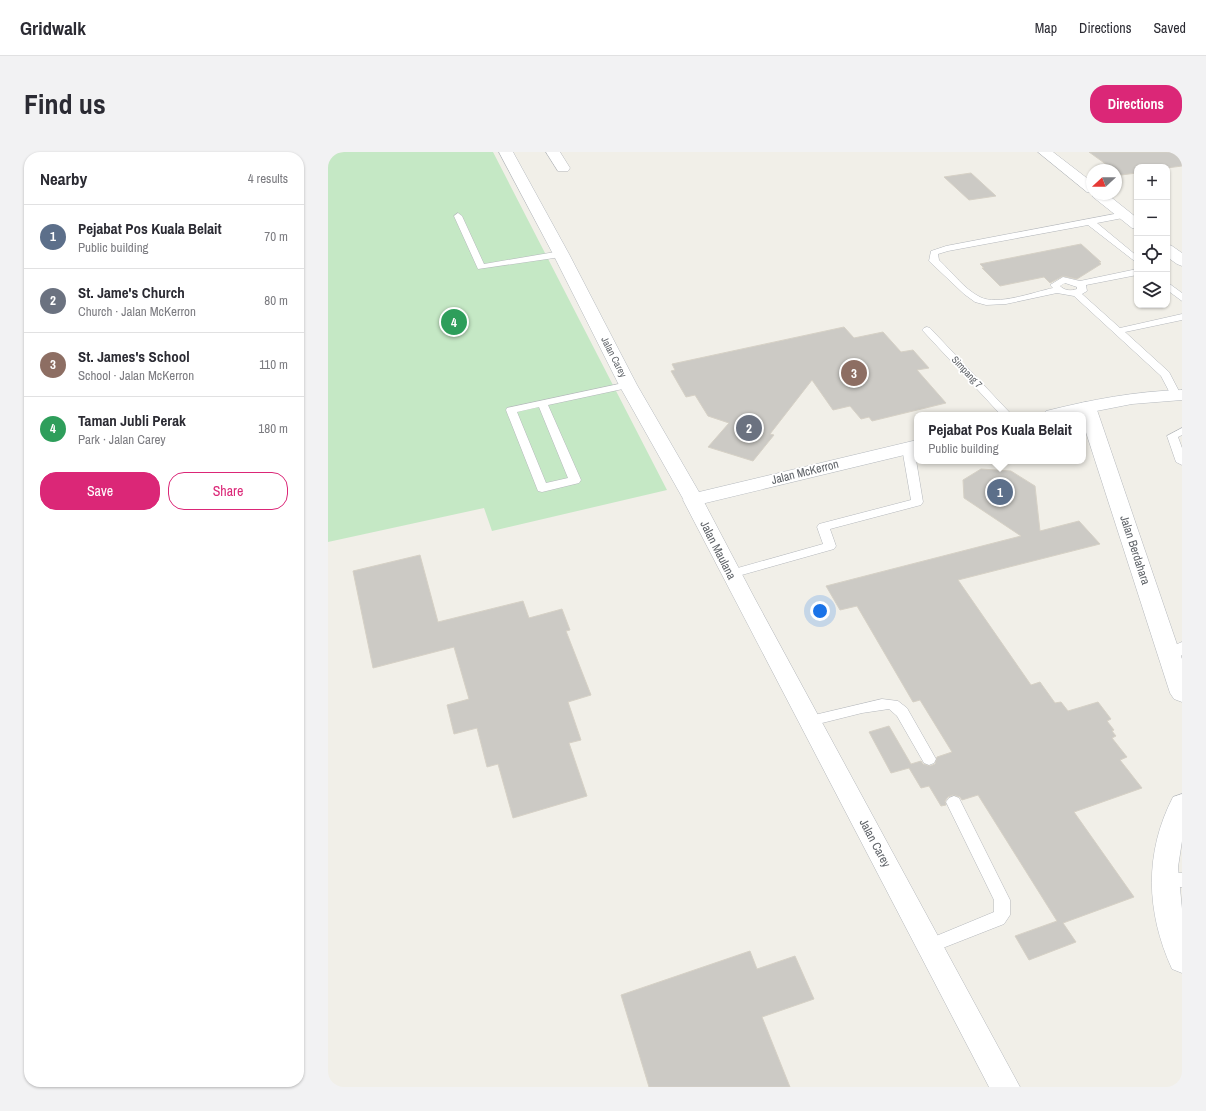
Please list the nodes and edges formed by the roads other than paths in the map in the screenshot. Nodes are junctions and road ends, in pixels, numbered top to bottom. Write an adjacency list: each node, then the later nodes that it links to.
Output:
1 (506, 152): 12 (street, Jalan Carey)
2 (553, 152): 4 (street)
3 (1045, 152): 5 (street)
4 (563, 168)
5 (1086, 184)
6 (1106, 200): 7 (street)
7 (1125, 215): 9 (lane); 10 (street)
8 (458, 216): 12 (lane)
9 (1090, 222): 13 (lane); 18 (lane)
10 (1134, 222)
11 (1170, 251): 14 (street)
12 (561, 254): 23 (street, Jalan Carey)
13 (1134, 258)
14 (1182, 261)
15 (1134, 273): 17 (lane)
16 (1170, 288): 19 (lane)
17 (1078, 289): 18 (lane); 18 (lane); 22 (lane)
18 (1057, 290)
19 (1182, 298)
20 (1182, 317): 22 (lane)
21 (927, 330): 27 (lane, Simpang 7)
22 (1118, 331): 24 (lane)
23 (628, 385): 25 (lane); 34 (street, Jalan Carey)
24 (1179, 395): 26 (street)
25 (542, 403): 25 (lane)
26 (1087, 407): 28 (street); 37 (street, Jalan Berdahara)
27 (1004, 412)
28 (1065, 412)
29 (1182, 432): 32 (lane)
30 (913, 447): 31 (lane); 34 (street, Jalan McKerron)
31 (914, 461)
32 (1182, 462)
33 (914, 464): 35 (lane)
34 (693, 500): 35 (street, Jalan Maulana)
35 (731, 574): 36 (street, Jalan Maulana)
36 (744, 600): 39 (street, Jalan Carey)
37 (1176, 652): 38 (street, Jalan Berdahara)
38 (1182, 693)
39 (810, 721): 40 (lane); 44 (street, Jalan Carey)
40 (929, 759)
41 (954, 802): 44 (lane)
42 (1182, 804): 43 (street)
43 (1174, 880): 45 (street)
44 (930, 946): 46 (street, Jalan Carey)
45 (1182, 960)
46 (1005, 1087)

